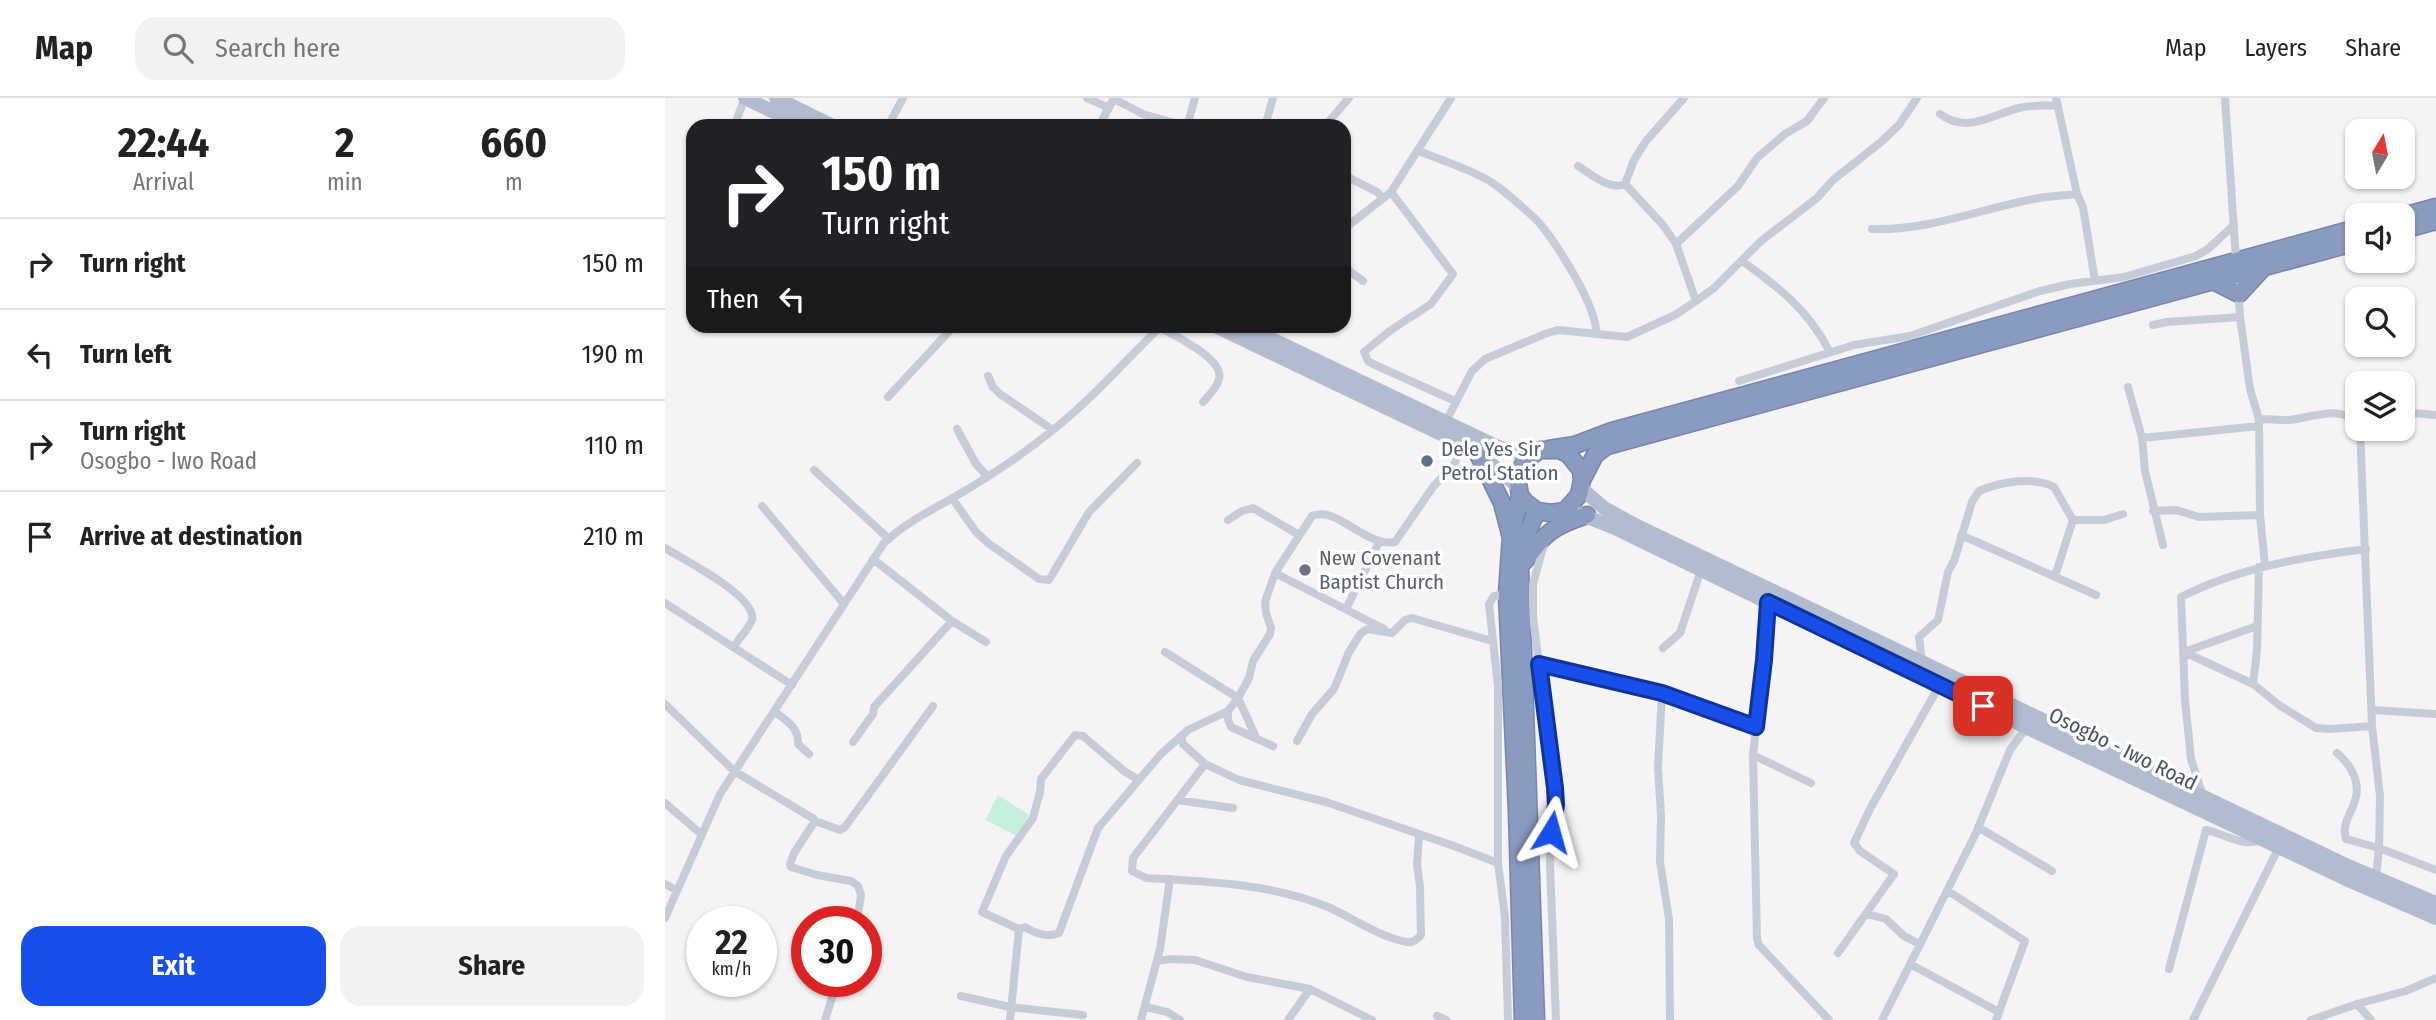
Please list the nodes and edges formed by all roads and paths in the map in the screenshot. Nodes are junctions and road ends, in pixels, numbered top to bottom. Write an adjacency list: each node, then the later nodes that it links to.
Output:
1 (745, 98): 17 (street); 18 (main road)
2 (776, 98): 19 (main road)
3 (902, 98): 20 (street)
4 (1087, 98): 15 (street)
5 (1195, 98): 23 (street)
6 (1273, 98): 24 (street)
7 (1349, 98): 25 (street)
8 (1451, 98): 26 (street)
9 (1683, 98): 29 (street)
10 (1825, 98): 41 (street)
11 (1917, 98): 43 (street)
12 (2225, 98): 37 (street)
13 (1114, 99): 15 (street); 22 (street)
14 (2057, 101): 16 (street); 31 (street)
15 (1109, 108): 21 (street)
16 (1941, 114)
17 (737, 119)
18 (788, 119)
19 (819, 119)
20 (892, 119)
21 (1103, 119)
22 (1160, 119)
23 (1189, 119)
24 (1267, 119)
25 (1331, 119)
26 (1419, 151): 30 (street); 59 (street)
27 (1578, 166): 29 (street)
28 (1351, 179): 32 (street)
29 (1625, 184): 41 (street)
30 (1391, 192): 32 (street); 65 (street)
31 (2077, 194): 39 (street); 48 (street)
32 (1382, 197): 36 (street)
33 (2436, 207): 34 (highway)
34 (2415, 213)
35 (2436, 220): 38 (highway)
36 (1351, 223)
37 (2234, 225): 45 (street); 48 (street)
38 (2415, 226)
39 (1872, 229)
40 (2345, 232): 45 (highway)
41 (1676, 244): 51 (street)
42 (2345, 245): 44 (highway)
43 (1745, 257): 51 (street); 60 (street)
44 (2264, 267): 45 (highway); 50 (highway)
45 (2237, 268): 49 (highway); 50 (street); 77 (highway)
46 (1351, 274): 47 (street)
47 (1363, 281)
48 (2095, 281): 60 (street)
49 (2213, 281): 50 (highway); 83 (highway)
50 (2239, 294): 52 (street)
51 (1696, 301): 59 (street)
52 (2240, 317): 53 (street); 71 (street)
53 (2153, 325)
54 (947, 333): 64 (street)
55 (1153, 333): 73 (street)
56 (1171, 333): 66 (street)
57 (1231, 333): 76 (main road)
58 (1259, 333): 70 (main road)
59 (1596, 334): 65 (street)
60 (1830, 352): 62 (street)
61 (988, 376): 73 (street)
62 (1739, 381)
63 (2128, 387): 74 (street)
64 (888, 397)
65 (1455, 401): 70 (street)
66 (1203, 402)
67 (2415, 413): 68 (street)
68 (2436, 415)
69 (2345, 417): 71 (street)
70 (1445, 423): 79 (main road)
71 (2259, 423): 74 (street); 91 (street)
72 (957, 429): 82 (street)
73 (1053, 430): 82 (street)
74 (2142, 438): 89 (street)
75 (2361, 441): 103 (street)
76 (1462, 444): 78 (main road); 100 (street)
77 (1549, 449): 79 (highway); 83 (highway)
78 (1477, 452): 84 (main road); 98 (highway)
79 (1532, 454): 84 (highway)
80 (1137, 463): 85 (street)
81 (814, 470): 99 (street)
82 (987, 476): 85 (street)
83 (1582, 484): 88 (highway); 125 (main road, Osogbo - Iwo Road)
84 (1519, 491): 87 (highway); 98 (highway)
85 (952, 498): 99 (street)
86 (762, 506): 114 (street)
87 (1537, 511): 88 (highway); 106 (highway)
88 (1565, 511): 92 (main road, Osogbo - Iwo Road)
89 (2153, 511): 91 (street); 101 (street)
90 (2123, 514): 94 (street)
91 (2259, 514): 105 (street)
92 (1587, 515): 95 (highway); 107 (main road, Osogbo - Iwo Road)
93 (1228, 520): 96 (street)
94 (2073, 520): 97 (street); 109 (street)
95 (1548, 532): 106 (highway); 126 (street)
96 (1299, 535): 100 (street); 108 (street)
97 (1962, 535): 109 (street); 125 (street)
98 (1511, 536): 110 (highway)
99 (888, 539): 104 (street)
100 (1379, 542): 115 (street)
101 (2163, 545)
102 (665, 548): 121 (street)
103 (2366, 550): 105 (street); 134 (street)
104 (873, 559): 114 (street); 116 (street)
105 (2262, 567): 117 (street); 124 (street)
106 (1520, 569): 180 (highway)
107 (1701, 570): 112 (main road, Osogbo - Iwo Road); 122 (street)
108 (1275, 573): 115 (street); 131 (street)
109 (2055, 576): 111 (street)
110 (1507, 594): 119 (street); 158 (highway)
111 (2096, 594)
112 (1768, 602): 129 (main road, Osogbo - Iwo Road); 139 (street)
113 (665, 603): 121 (street)
114 (844, 604): 128 (street)
115 (1346, 609): 118 (street)
116 (952, 621): 120 (street); 144 (street)
117 (2257, 626): 124 (street); 127 (street)
118 (1392, 633): 119 (street); 143 (street)
119 (1492, 641): 157 (street)
120 (986, 642)
121 (734, 648): 128 (street)
122 (1663, 648)
123 (1165, 652): 131 (street)
124 (2184, 652): 127 (street); 153 (street)
125 (1922, 661): 153 (main road, Osogbo - Iwo Road)
126 (1539, 664): 130 (street); 206 (street)
127 (2253, 684): 138 (street)
128 (792, 685): 136 (street)
129 (1939, 686): 140 (main road, Osogbo - Iwo Road); 176 (street)
130 (1662, 693): 139 (street); 207 (street)
131 (1238, 698): 135 (street); 142 (street)
132 (665, 704): 150 (street)
133 (933, 706): 159 (street)
134 (2372, 710): 137 (street); 138 (street)
135 (1228, 711): 141 (street); 142 (street)
136 (775, 712): 147 (street); 150 (street)
137 (2436, 714)
138 (2372, 726): 165 (street)
139 (1756, 727): 148 (street)
140 (2027, 727): 160 (street); 163 (main road, Osogbo - Iwo Road)
141 (1184, 737): 149 (street); 151 (street)
142 (1256, 737): 145 (street)
143 (1297, 741)
144 (853, 742)
145 (1273, 746)
146 (2337, 753): 165 (street)
147 (809, 754)
148 (1753, 755): 152 (street); 208 (street)
149 (1205, 764): 154 (street); 162 (street)
150 (734, 771): 159 (street); 161 (street)
151 (1137, 779): 179 (street); 179 (street)
152 (1811, 783)
153 (2203, 796): 169 (main road, Osogbo - Iwo Road)
154 (1177, 800): 156 (street); 170 (street)
155 (665, 803): 161 (street)
156 (1233, 808)
157 (1498, 810): 158 (street); 166 (street)
158 (1517, 810): 180 (highway)
159 (815, 821): 175 (street)
160 (1978, 827): 168 (street); 173 (street)
161 (701, 834): 172 (street)
162 (1419, 836): 166 (street); 170 (street)
163 (2262, 839): 164 (main road, Osogbo - Iwo Road); 185 (street)
164 (2279, 847): 178 (main road, Osogbo - Iwo Road); 210 (street)
165 (2379, 848): 167 (street); 169 (street)
166 (1497, 863): 203 (street)
167 (2436, 870)
168 (2052, 871)
169 (2376, 877): 174 (main road, Osogbo - Iwo Road)
170 (1170, 879): 183 (street)
171 (665, 884): 172 (street)
172 (676, 890): 177 (street)
173 (1948, 891): 181 (street); 195 (street)
174 (2436, 902)
175 (859, 906)
176 (1867, 914): 181 (street); 182 (street)
177 (665, 918)
178 (2436, 918)
179 (1019, 929): 191 (street)
180 (1527, 936): 204 (highway); 205 (highway)
181 (1919, 944): 184 (street)
182 (1838, 953)
183 (1157, 961): 187 (street); 192 (street)
184 (1910, 964): 195 (street); 209 (street)
185 (2169, 969)
186 (2436, 978): 190 (street)
187 (1310, 989): 200 (street); 201 (street)
188 (961, 996): 191 (street)
189 (832, 997): 196 (street)
190 (2357, 1003): 211 (street); 212 (street)
191 (1010, 1007): 193 (street); 197 (street)
192 (1146, 1007): 198 (street); 199 (street)
193 (1083, 1015)
194 (1437, 1016): 202 (street)
195 (1997, 1016)
196 (825, 1020)
197 (1010, 1020)
198 (1141, 1020)
199 (1180, 1020)
200 (1288, 1020)
201 (1372, 1020)
202 (1446, 1020)
203 (1508, 1020)
204 (1523, 1020)
205 (1536, 1020)
206 (1556, 1020)
207 (1670, 1020)
208 (1829, 1020)
209 (1882, 1020)
210 (2193, 1020)
211 (2311, 1020)
212 (2371, 1020)

